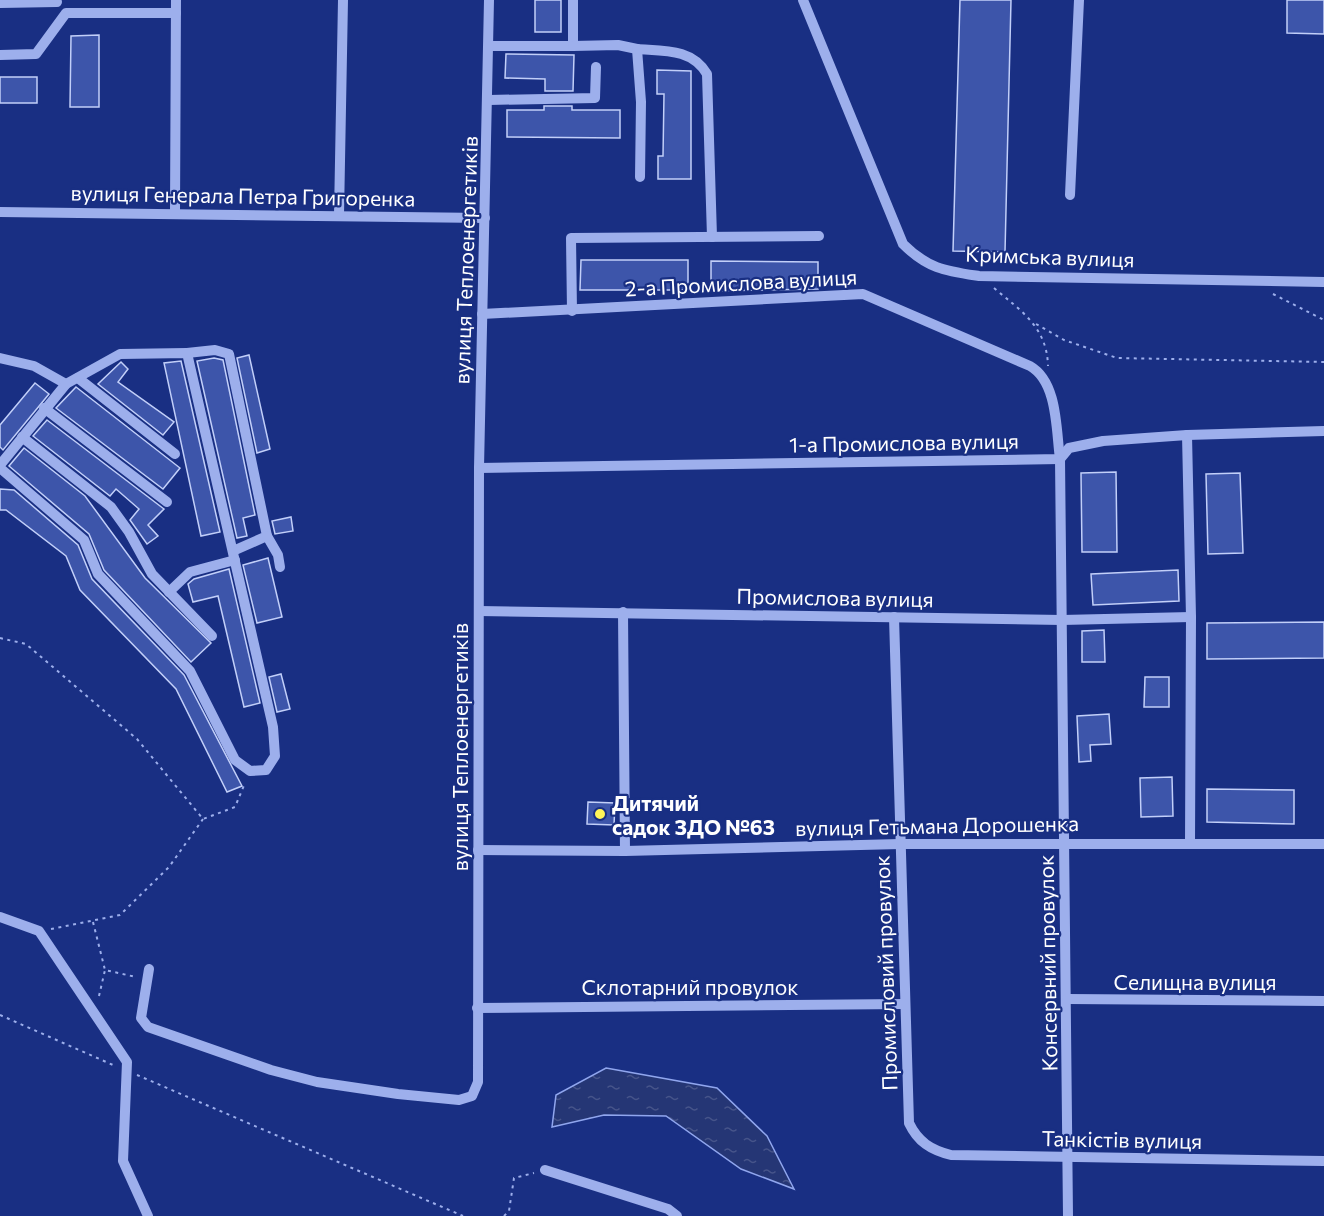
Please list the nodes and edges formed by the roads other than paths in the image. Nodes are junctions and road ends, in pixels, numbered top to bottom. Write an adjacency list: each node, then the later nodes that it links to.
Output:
1 (176, 0): 10 (street)
2 (343, 0): 21 (street)
3 (489, 0): 11 (street, вулиця Теплоенергетиків)
4 (573, 0): 12 (street)
5 (803, 0): 25 (street, Кримська вулиця)
6 (1079, 0): 18 (street)
7 (56, 1): 8 (street); 9 (street)
8 (0, 3)
9 (66, 13): 10 (street); 14 (street)
10 (176, 13): 20 (street)
11 (489, 46): 12 (street); 16 (street, вулиця Теплоенергетиків)
12 (573, 46): 13 (street)
13 (637, 50): 17 (street); 24 (street)
14 (0, 55)
15 (596, 67): 16 (street)
16 (489, 100): 22 (street, вулиця Теплоенергетиків)
17 (640, 177)
18 (1070, 195)
19 (0, 212): 20 (street, вулиця Генерала Петра Григоренка)
20 (175, 212): 21 (street, вулиця Генерала Петра Григоренка)
21 (339, 215): 22 (street, вулиця Генерала Петра Григоренка)
22 (485, 218): 27 (street, вулиця Теплоенергетиків)
23 (819, 236): 24 (street)
24 (712, 237): 26 (street)
25 (1324, 282)
26 (572, 311): 27 (street, 2-а Промислова вулиця); 38 (street, 2-а Промислова вулиця)
27 (482, 314): 40 (street, вулиця Теплоенергетиків)
28 (187, 353): 30 (street); 42 (street); 43 (street)
29 (0, 358): 31 (street)
30 (78, 378): 31 (street); 37 (street)
31 (66, 384): 32 (street)
32 (44, 408): 35 (street); 41 (street)
33 (1324, 431): 34 (street)
34 (1186, 435): 38 (street); 49 (street)
35 (22, 437): 36 (street); 45 (street)
36 (5, 452): 39 (street)
37 (175, 454)
38 (1060, 459): 40 (street, 1-а Промислова вулиця); 50 (street, Консервний провулок)
39 (0, 466): 43 (street)
40 (479, 468): 46 (street, вулиця Теплоенергетиків)
41 (167, 502)
42 (267, 536): 43 (street); 44 (street)
43 (234, 556): 45 (street)
44 (280, 567)
45 (169, 592): 51 (street)
46 (479, 610): 47 (street, Промислова вулиця); 56 (street, вулиця Теплоенергетиків)
47 (623, 612): 48 (street, Промислова вулиця); 57 (street)
48 (894, 617): 50 (street, Промислова вулиця); 54 (street, Промисловий провулок)
49 (1191, 617): 50 (street, Промислова вулиця); 53 (street)
50 (1062, 620): 52 (street, Консервний провулок)
51 (212, 636)
52 (1065, 843): 53 (street, вулиця Гетьмана Дорошенка); 54 (street, вулиця Гетьмана Дорошенка); 60 (street, Консервний провулок)
53 (1190, 843): 55 (street, вулиця Гетьмана Дорошенка)
54 (900, 844): 57 (street, вулиця Гетьмана Дорошенка); 62 (street, Промисловий провулок)
55 (1324, 844)
56 (478, 850): 57 (street, вулиця Гетьмана Дорошенка); 63 (street, вулиця Теплоенергетиків)
57 (625, 852)
58 (0, 917): 68 (street)
59 (149, 969): 63 (street, вулиця Теплоенергетиків)
60 (1067, 999): 61 (street, Селищна вулиця); 65 (street, Консервний провулок)
61 (1324, 1001)
62 (904, 1004): 63 (street, Склотарний провулок); 64 (street, Промисловий провулок)
63 (477, 1008)
64 (923, 1143): 65 (street, Танкістів вулиця)
65 (1068, 1159): 66 (street, Танкістів вулиця); 70 (street, Консервний провулок)
66 (1324, 1161)
67 (545, 1170): 69 (street)
68 (148, 1216)
69 (677, 1216)
70 (1068, 1216)

